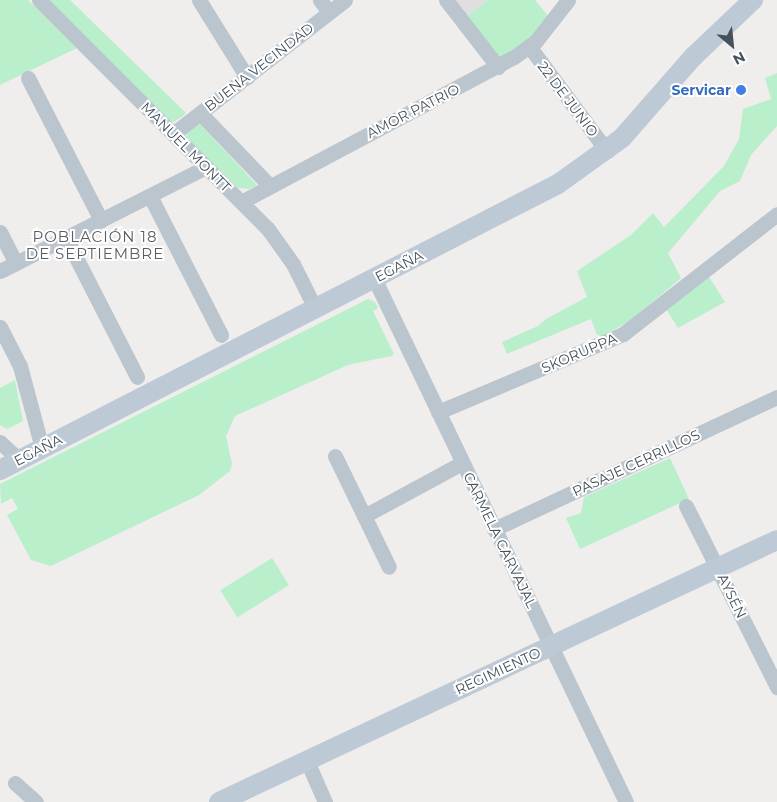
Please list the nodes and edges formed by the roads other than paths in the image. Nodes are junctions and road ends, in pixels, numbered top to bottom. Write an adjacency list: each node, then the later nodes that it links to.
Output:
1 (39, 0): 13 (street, MANUEL MONTT)
2 (199, 0): 10 (street)
3 (345, 0): 7 (street, BUENA VECINDAD)
4 (446, 0): 9 (street)
5 (568, 0): 8 (street, AMOR PATRIO)
6 (753, 0): 14 (main road, EGAÑA)
7 (325, 6): 10 (street, BUENA VECINDAD)
8 (529, 46): 9 (street, AMOR PATRIO); 14 (street, 22 DE JUNIO)
9 (498, 67): 16 (street, AMOR PATRIO)
10 (247, 76): 12 (street, BUENA VECINDAD)
11 (28, 78): 20 (street)
12 (200, 113): 13 (street, BUENA VECINDAD); 16 (street)
13 (173, 134): 15 (street, MANUEL MONTT)
14 (607, 151): 25 (main road, EGAÑA)
15 (206, 167): 17 (street); 18 (street, MANUEL MONTT)
16 (270, 186): 18 (street, AMOR PATRIO)
17 (150, 196): 20 (street); 28 (street)
18 (241, 202): 26 (street, MANUEL MONTT)
19 (777, 214): 31 (street, SKORUPPA)
20 (100, 220): 22 (street)
21 (0, 232): 23 (street)
22 (66, 238): 23 (street); 29 (street)
23 (16, 263): 24 (street)
24 (0, 271)
25 (374, 278): 26 (main road, EGAÑA); 31 (street, CARMELA CARVAJAL)
26 (315, 308): 33 (main road, EGAÑA)
27 (0, 327): 33 (street)
28 (221, 335)
29 (137, 377)
30 (777, 396): 40 (street, PASAJE CERRILLOS)
31 (438, 412): 36 (street, CARMELA CARVAJAL)
32 (0, 442): 35 (street)
33 (42, 448): 35 (main road, EGAÑA)
34 (335, 456): 39 (street)
35 (19, 460): 37 (main road, EGAÑA)
36 (462, 462): 39 (street); 40 (street, CARMELA CARVAJAL)
37 (0, 470)
38 (686, 506): 43 (street, AYSÉN)
39 (364, 516): 42 (street)
40 (494, 529): 44 (street, CARMELA CARVAJAL)
41 (777, 540): 43 (main road, REGIMIENTO)
42 (389, 567)
43 (718, 567): 44 (main road, REGIMIENTO); 45 (street, AYSÉN)
44 (550, 646): 46 (main road, REGIMIENTO); 51 (street, CARMELA CARVAJAL)
45 (777, 687)
46 (306, 761): 49 (main road, REGIMIENTO); 50 (street)
47 (15, 783): 48 (street)
48 (36, 802)
49 (219, 802)
50 (325, 802)
51 (626, 802)

